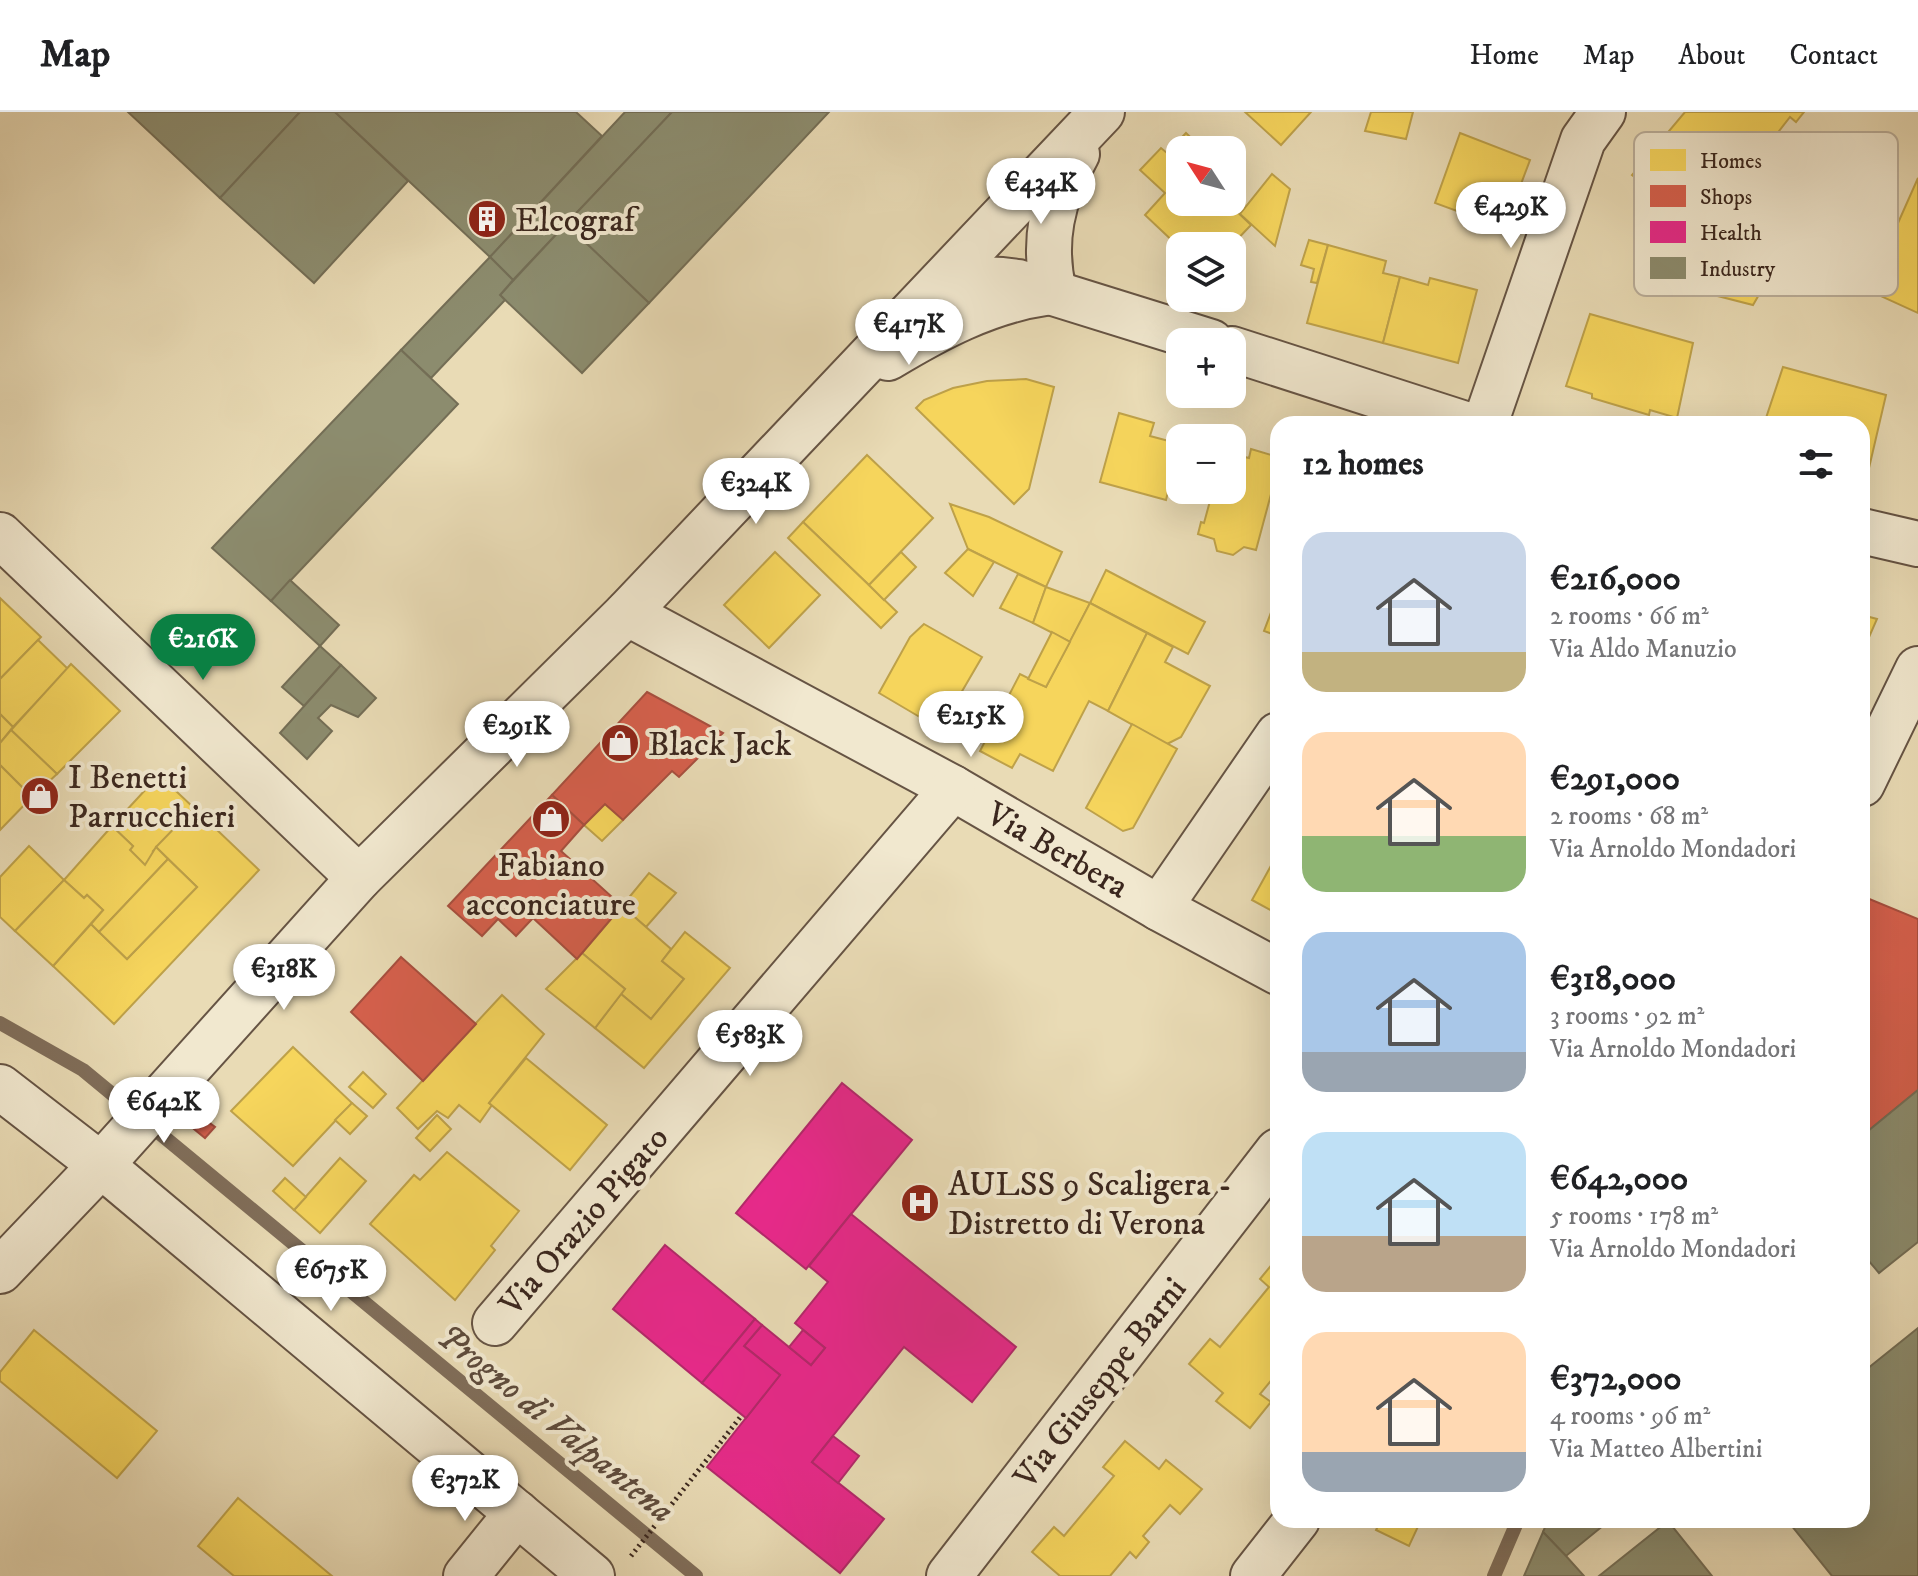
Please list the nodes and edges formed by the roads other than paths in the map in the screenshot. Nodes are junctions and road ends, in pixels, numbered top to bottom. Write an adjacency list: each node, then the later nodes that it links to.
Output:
1 (1603, 112): 9 (street)
2 (1102, 113): 3 (street); 4 (street)
3 (1054, 292): 4 (street); 5 (street); 7 (street)
4 (932, 293): 7 (street)
5 (1167, 328)
6 (1246, 354): 8 (street)
7 (837, 394): 13 (street)
8 (1440, 416)
9 (1488, 416)
10 (1870, 533): 12 (street)
11 (0, 535): 18 (street)
12 (1918, 544)
13 (627, 613): 17 (street, Via Berbera); 18 (street)
14 (1918, 669): 16 (street)
15 (1270, 747): 19 (street)
16 (1870, 768)
17 (953, 788): 19 (street, Via Berbera); 25 (street, Via Orazio Pigato)
18 (359, 878): 22 (street)
19 (1159, 908): 20 (street, Via Berbera)
20 (1270, 968)
21 (0, 1087): 22 (street)
22 (110, 1155): 24 (street); 26 (street)
23 (1270, 1161): 30 (street, Via Giuseppe Barni)
24 (0, 1271)
25 (495, 1323)
26 (517, 1513): 28 (street); 29 (street)
27 (1291, 1528): 31 (street)
28 (466, 1576)
29 (592, 1576)
30 (949, 1576)
31 (1253, 1576)

